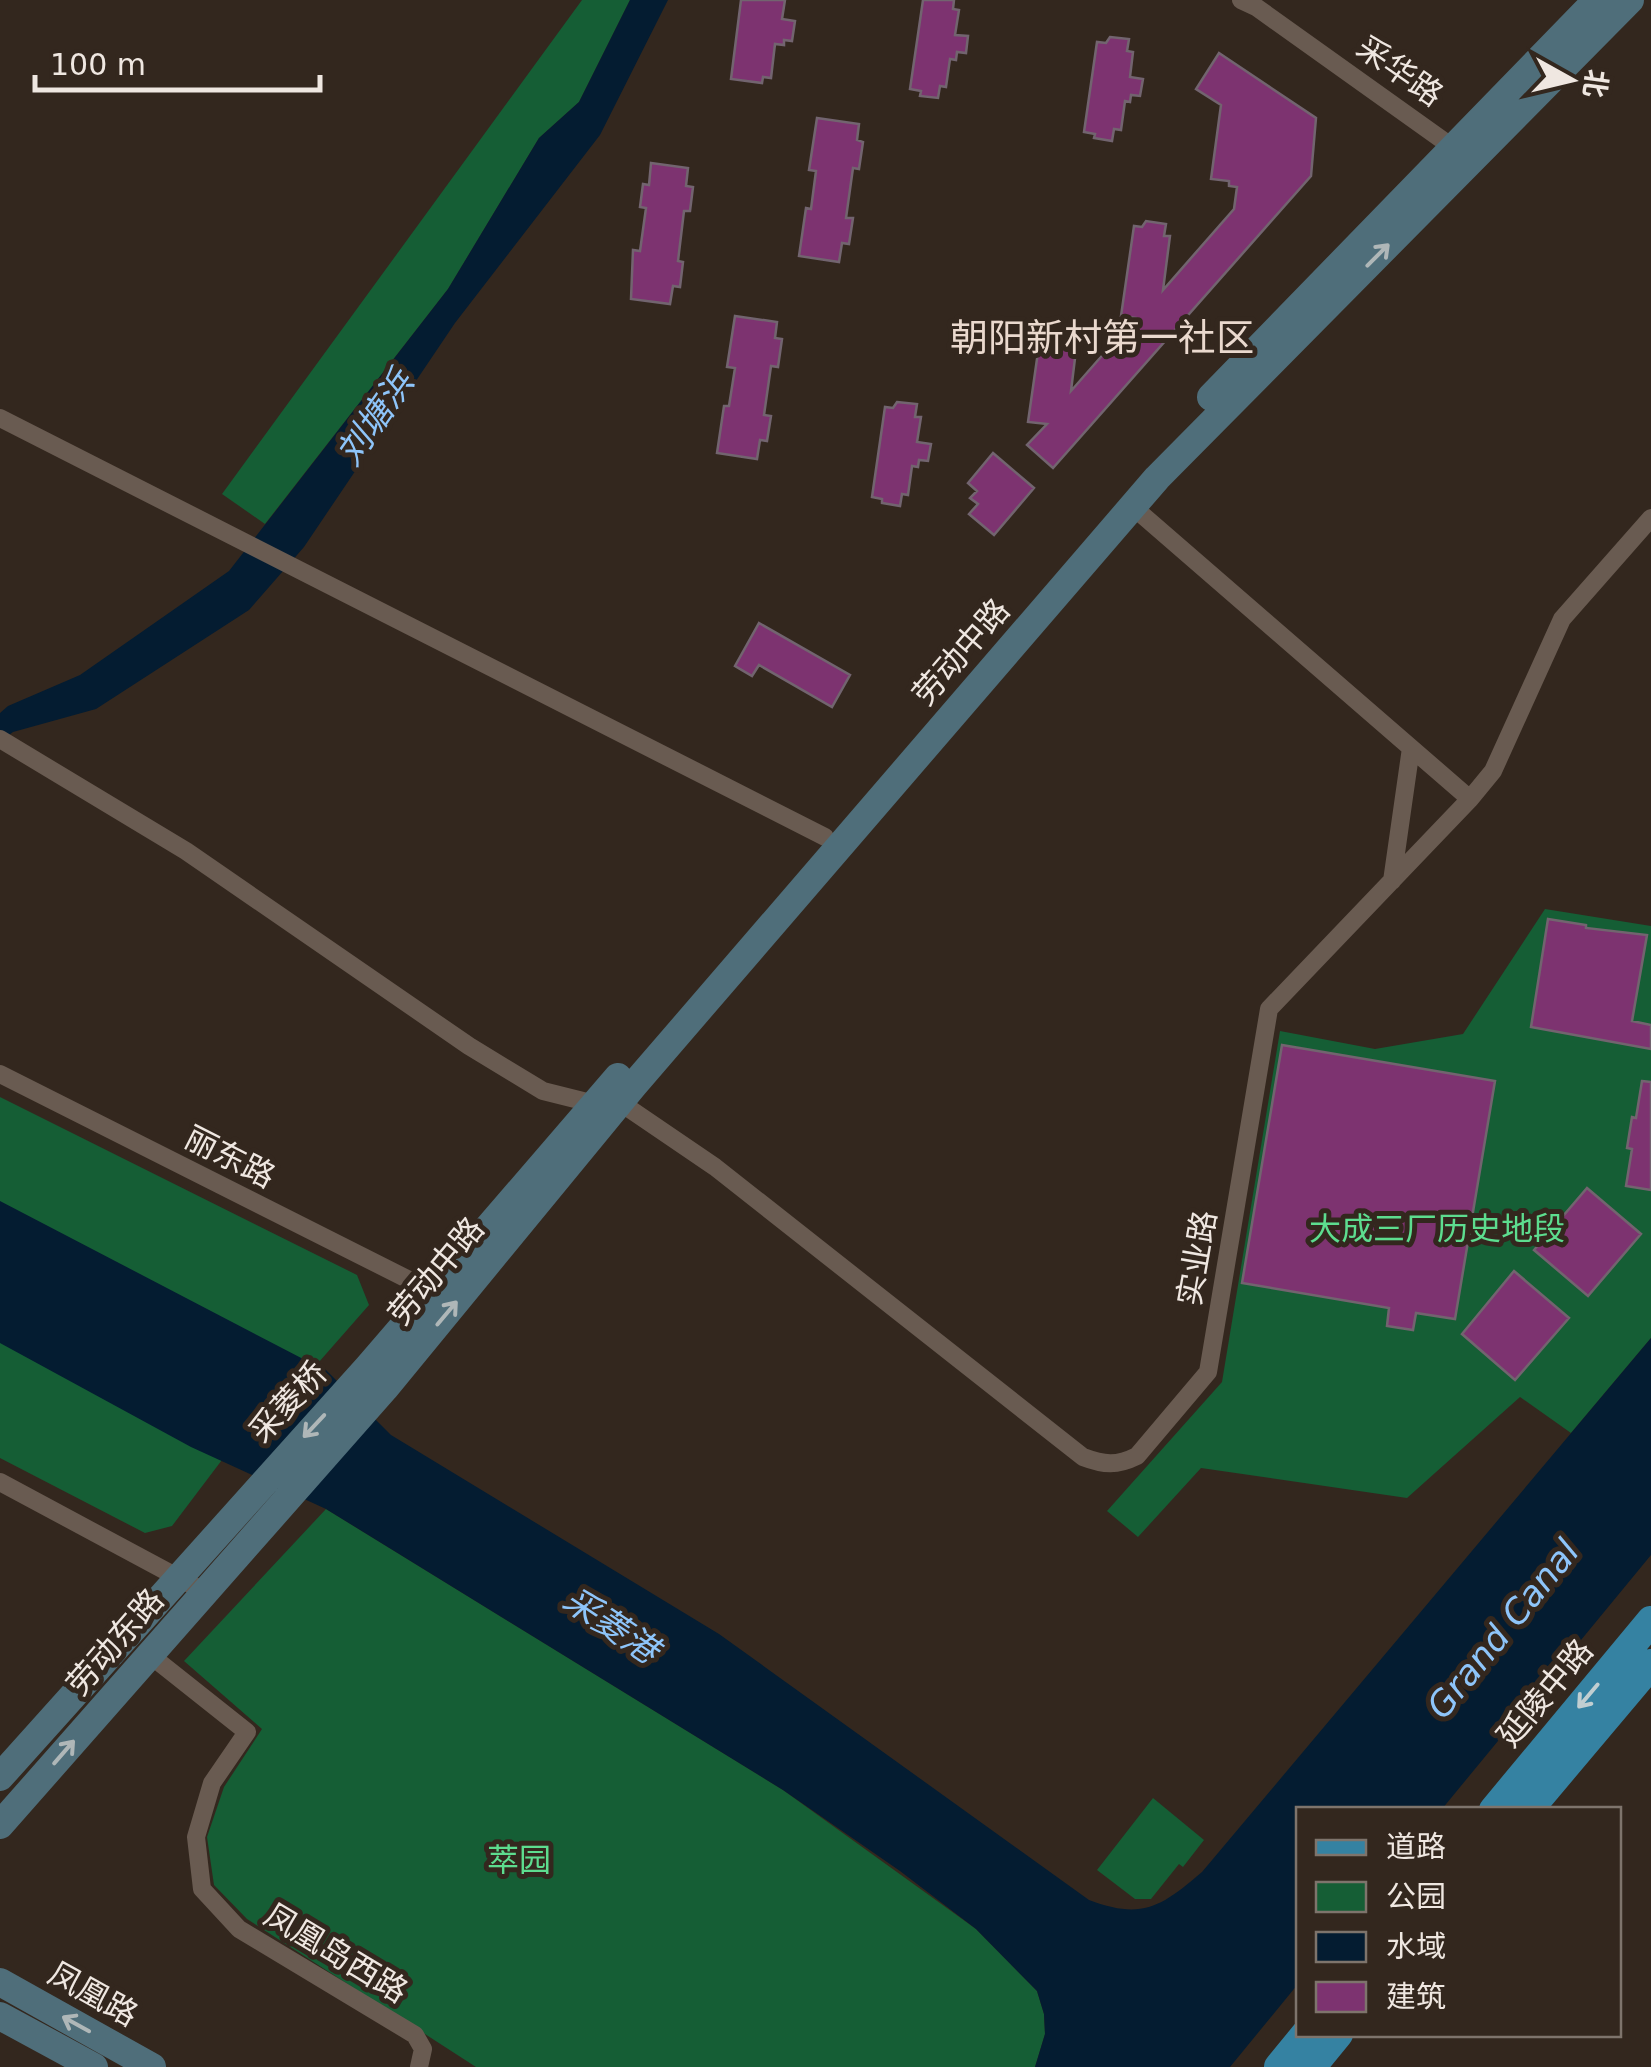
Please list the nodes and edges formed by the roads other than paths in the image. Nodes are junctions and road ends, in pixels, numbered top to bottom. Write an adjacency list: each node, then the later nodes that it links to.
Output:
1 (1241, 0): 4 (street, 采华路)
2 (1597, 0): 4 (main road, 劳动中路)
3 (1630, 0): 4 (main road, 劳动中路)
4 (1462, 154): 6 (main road, 劳动中路, one-way to 4); 11 (main road, 劳动中路)
5 (0, 418): 11 (street)
6 (1132, 506): 9 (street); 14 (main road, 劳动中路)
7 (1651, 518): 10 (street, 实业路)
8 (6, 742): 14 (street)
9 (1411, 748): 10 (street); 12 (street)
10 (1470, 799): 12 (street, 实业路)
11 (825, 836): 14 (main road, 劳动中路)
12 (1392, 882): 14 (street, 实业路)
13 (0, 1074): 15 (street, 丽东路)
14 (608, 1103): 15 (main road, 劳动中路); 16 (main road, 劳动中路, one-way to 14)
15 (433, 1292): 16 (main road, 劳动中路)
16 (377, 1378): 18 (main road, 采菱桥, one-way to 18); 19 (main road, 采菱桥)
17 (0, 1482): 20 (street)
18 (259, 1485): 20 (main road, 劳动东路)
19 (282, 1506): 21 (main road, 劳动东路)
20 (177, 1578): 21 (street); 25 (main road, 劳动东路)
21 (205, 1592): 23 (main road, 劳动东路)
22 (1651, 1621): 26 (main road, 延陵中路, one-way to 26)
23 (150, 1654): 28 (main road, 劳动东路, one-way to 23); 35 (street, 凤凰岛西路)
24 (1651, 1664): 27 (main road, 延陵中路)
25 (0, 1777)
26 (1496, 1807)
27 (1531, 1807)
28 (0, 1825)
29 (0, 1982): 34 (main road, 凤凰路, one-way to 29)
30 (0, 2016): 33 (main road, 凤凰路)
31 (1303, 2037): 36 (main road)
32 (1336, 2037): 37 (main road)
33 (94, 2067)
34 (152, 2067)
35 (419, 2067)
36 (1278, 2067)
37 (1311, 2067)

